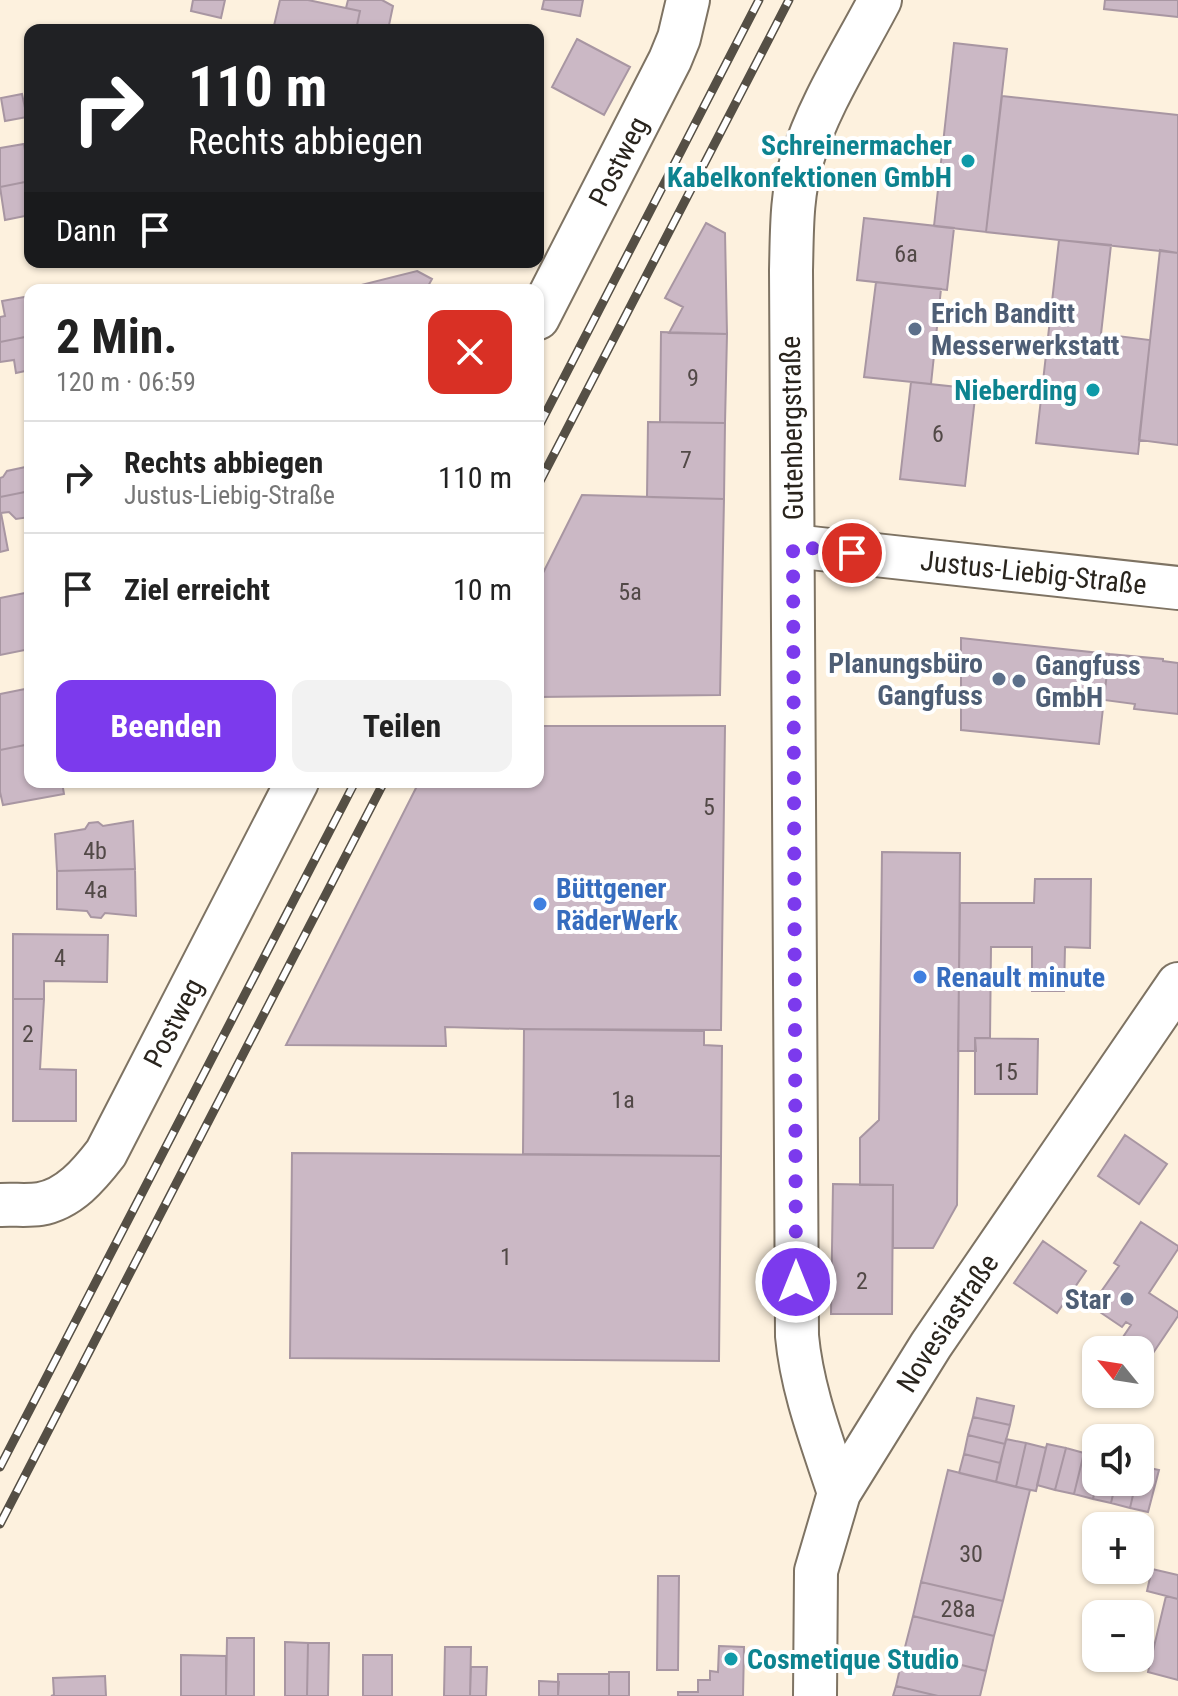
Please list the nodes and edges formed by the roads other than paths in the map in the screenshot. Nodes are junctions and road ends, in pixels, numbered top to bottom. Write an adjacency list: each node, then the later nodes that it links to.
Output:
1 (688, 0): 3 (street, Postweg)
2 (880, 0): 4 (street, Gutenbergstraße)
3 (544, 306)
4 (793, 546): 5 (street, Justus-Liebig-Straße); 9 (street, Gutenbergstraße)
5 (1178, 588)
6 (294, 788): 8 (street, Postweg)
7 (1178, 984): 9 (street, Novesiastraße)
8 (0, 1205)
9 (839, 1493): 10 (street, Novesiastraße)
10 (815, 1696)

